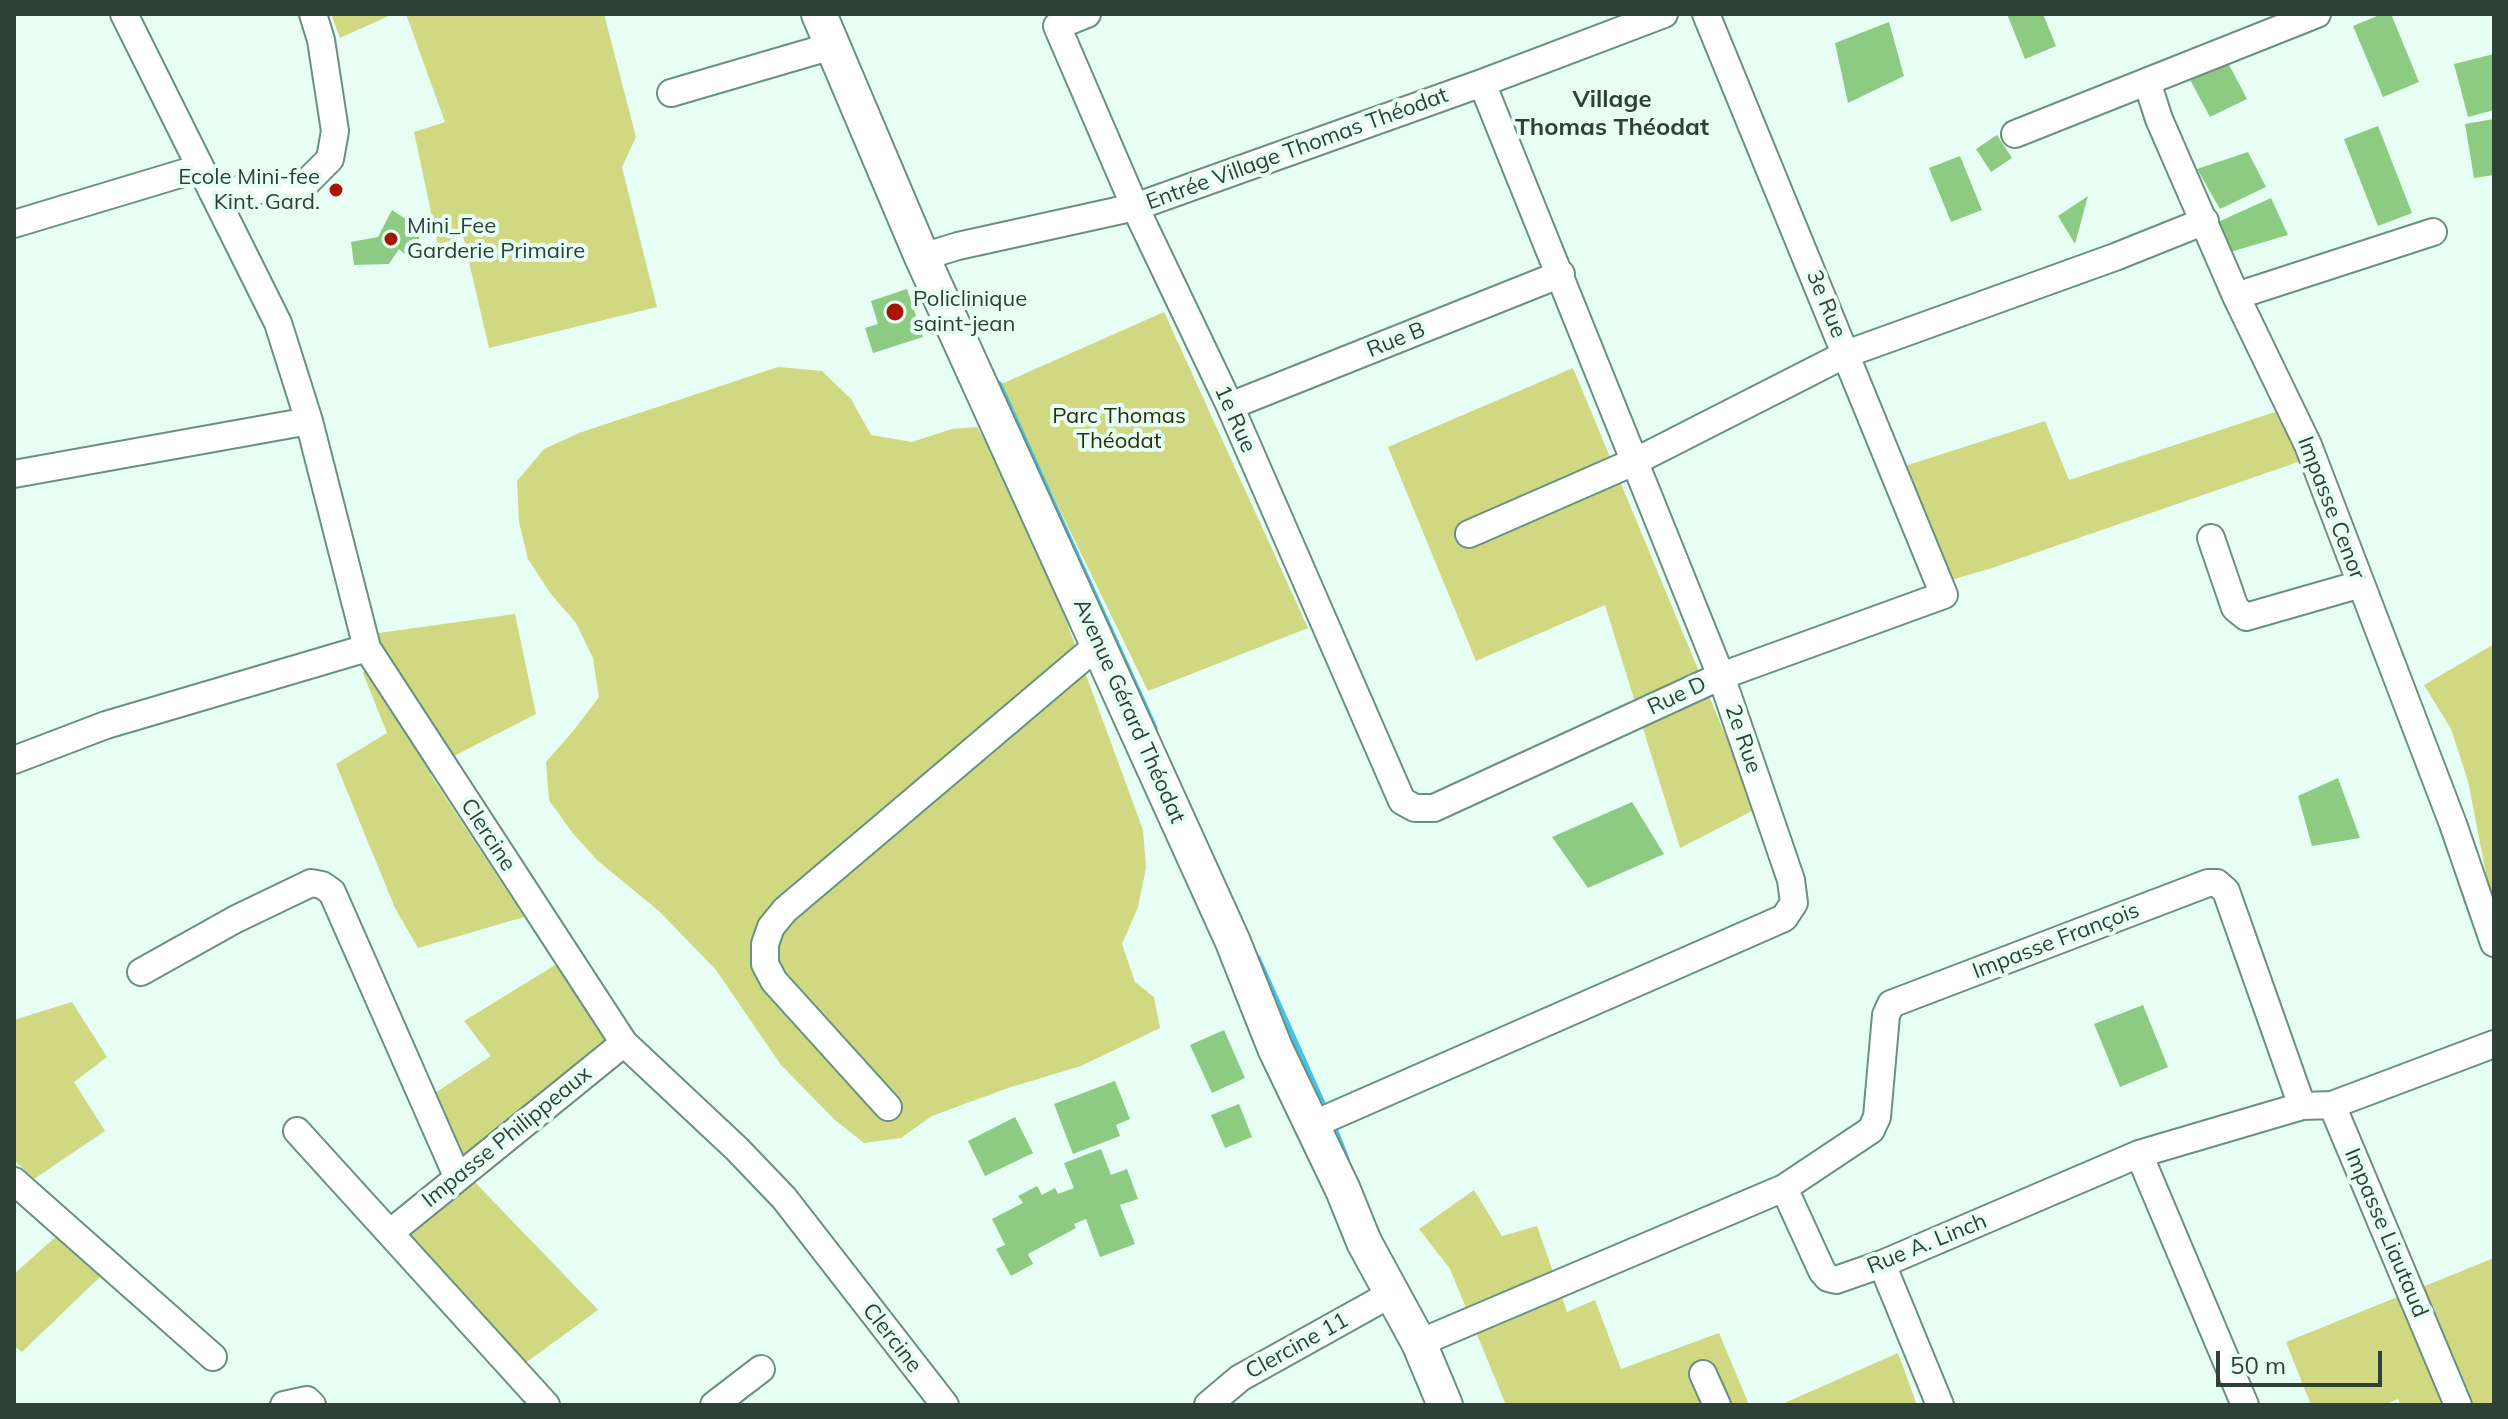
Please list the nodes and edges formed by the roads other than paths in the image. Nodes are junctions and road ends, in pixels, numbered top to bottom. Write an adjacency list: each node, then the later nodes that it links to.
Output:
1 (124, 14): 13 (street, Clercine)
2 (313, 14): 13 (street)
3 (819, 14): 8 (street, Avenue Gérard Théodat)
4 (1087, 14): 14 (street, 1e Rue)
5 (1664, 14): 10 (street, Entrée Village Thomas Théodat)
6 (1706, 14): 21 (street, 3e Rue)
7 (2317, 14): 9 (street)
8 (832, 46): 11 (street); 18 (street, Avenue Gérard Théodat)
9 (2147, 82): 12 (street); 15 (street, Impasse Cenor)
10 (1482, 83): 14 (street, Entrée Village Thomas Théodat); 19 (street, 2e Rue)
11 (671, 93)
12 (2015, 134)
13 (206, 180): 16 (street); 23 (street, Clercine)
14 (1135, 207): 18 (street, Entrée Village Thomas Théodat); 22 (street, 1e Rue)
15 (2205, 221): 20 (street, Impasse Cenor); 21 (street)
16 (14, 224)
17 (2433, 232): 20 (street)
18 (922, 257): 30 (street, Avenue Gérard Théodat)
19 (1561, 274): 22 (street, Rue B); 24 (street, 2e Rue)
20 (2236, 296): 28 (street, Impasse Cenor)
21 (1846, 354): 24 (street); 29 (street, 3e Rue)
22 (1230, 406): 34 (street, 1e Rue)
23 (309, 421): 25 (street); 31 (street, Clercine)
24 (1636, 461): 26 (street); 32 (street, 2e Rue)
25 (14, 474)
26 (1469, 534)
27 (2211, 538): 28 (street)
28 (2361, 584): 35 (street, Impasse Cenor)
29 (1944, 595): 32 (street, Rue D)
30 (1099, 644): 41 (street); 42 (street, Avenue Gérard Théodat)
31 (367, 648): 33 (street); 37 (street, Clercine)
32 (1721, 676): 34 (street, Rue D); 42 (street, 2e Rue)
33 (14, 760)
34 (1415, 808)
35 (2494, 943)
36 (141, 972): 45 (street)
37 (624, 1043): 45 (street, Impasse Philippeaux); 59 (street, Clercine)
38 (2494, 1044): 39 (street, Rue A. Linch)
39 (2332, 1105): 40 (street, Rue A. Linch); 65 (street, Impasse Liautaud)
40 (2302, 1106): 44 (street, Rue A. Linch); 47 (street, Impasse François)
41 (888, 1107)
42 (1312, 1125): 50 (street, Avenue Gérard Théodat)
43 (297, 1131): 48 (street)
44 (2139, 1154): 49 (street, Rue A. Linch); 64 (street)
45 (457, 1176): 48 (street, Impasse Philippeaux)
46 (14, 1181): 52 (street)
47 (1784, 1188): 49 (street, Rue A. Linch); 51 (street)
48 (391, 1232): 57 (street)
49 (1882, 1264): 63 (street)
50 (1391, 1294): 51 (street, Avenue Gérard Théodat); 60 (street, Clercine 11)
51 (1423, 1341): 61 (street, Avenue Gérard Théodat)
52 (213, 1357)
53 (761, 1369): 58 (street)
54 (1703, 1374): 62 (street)
55 (284, 1405): 56 (street)
56 (312, 1405)
57 (546, 1405)
58 (714, 1405)
59 (945, 1405)
60 (1208, 1405)
61 (1445, 1405)
62 (1717, 1405)
63 (1940, 1405)
64 (2245, 1405)
65 (2458, 1405)

